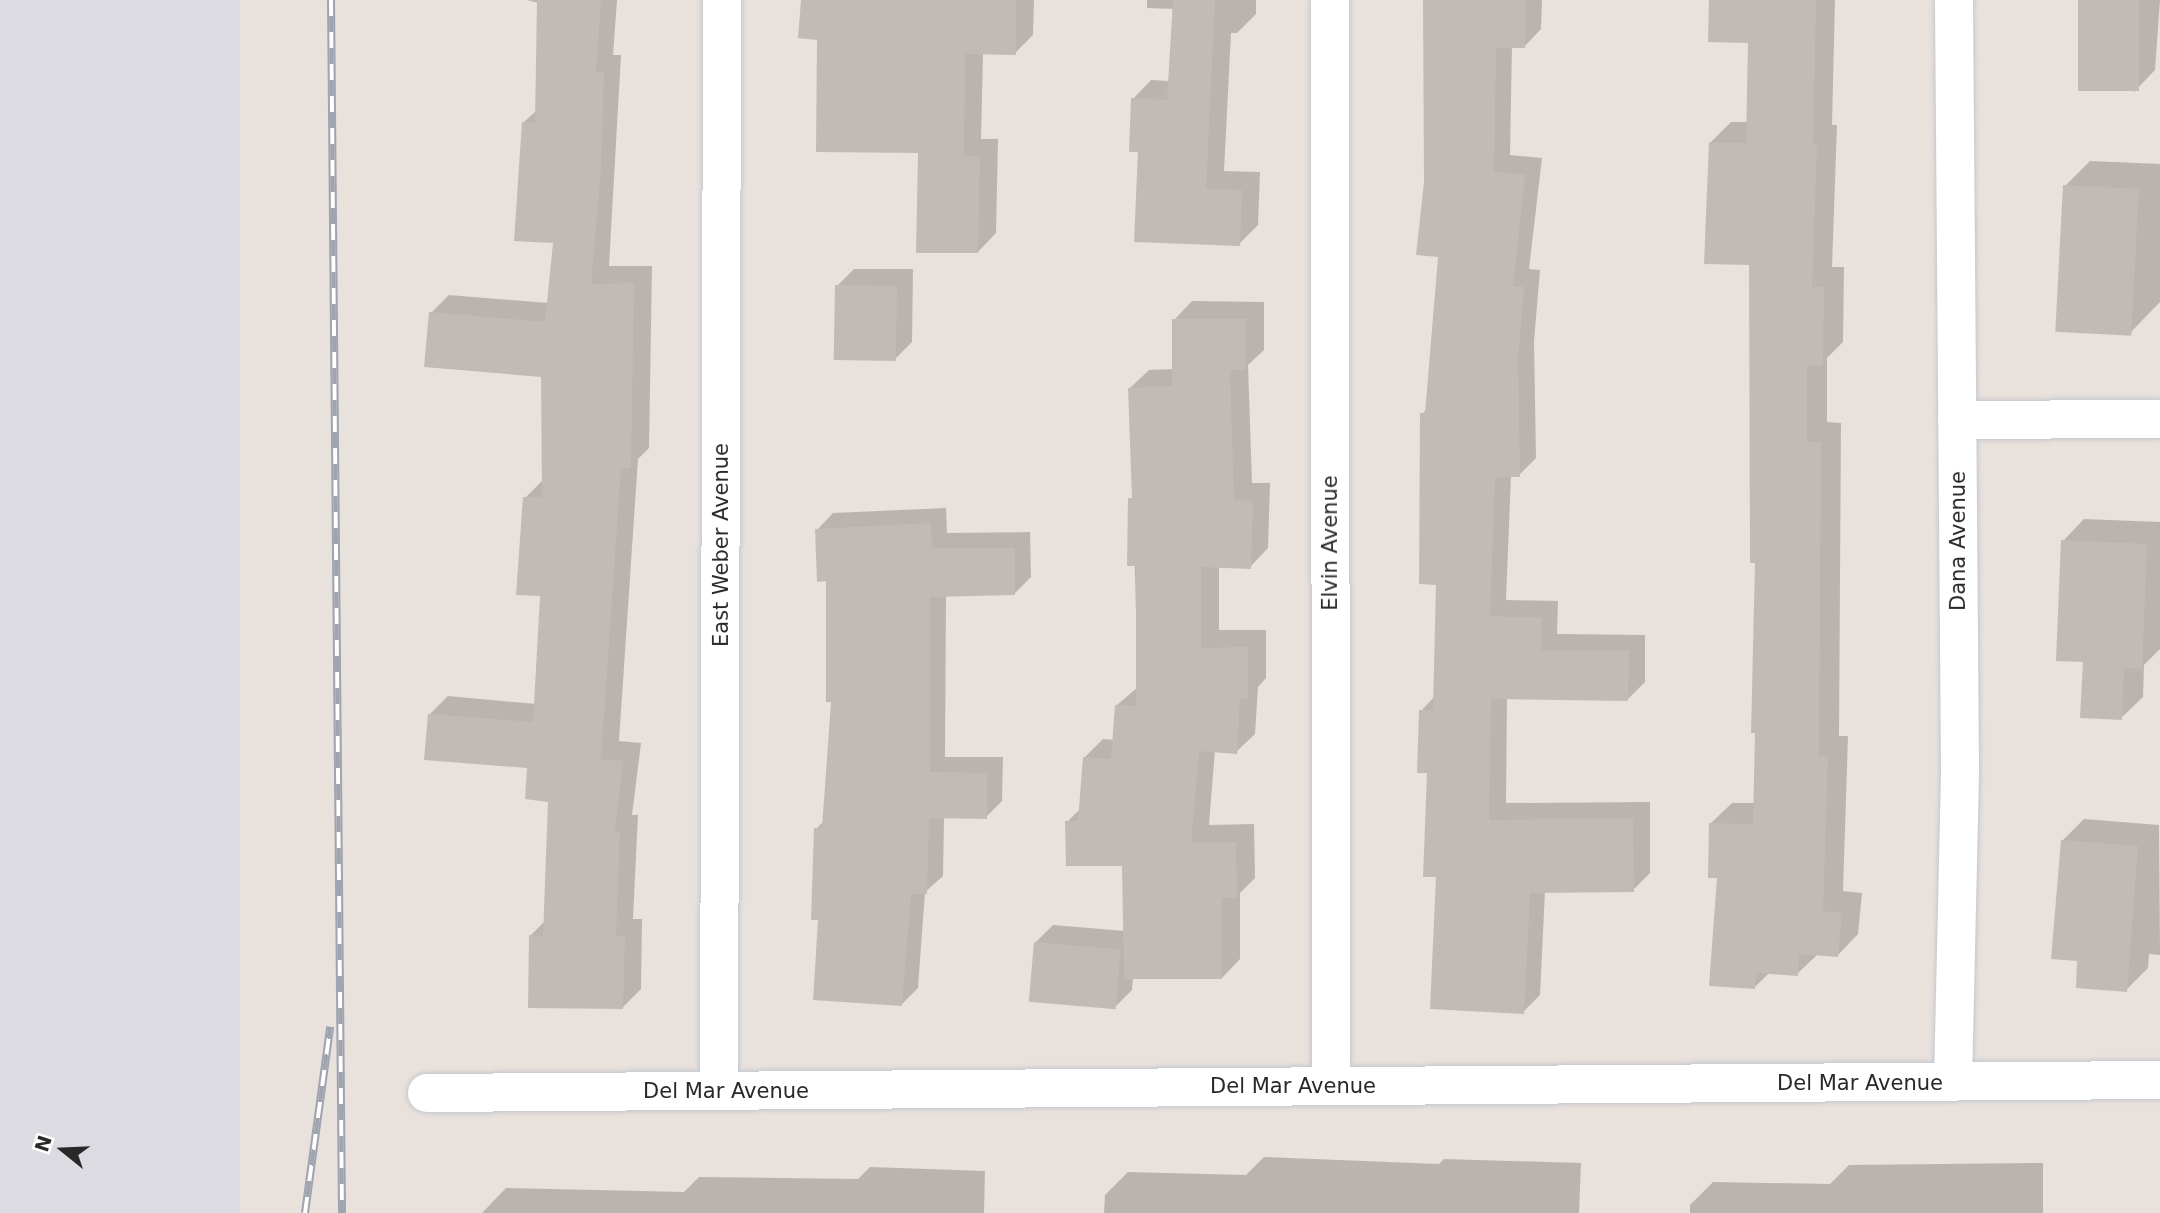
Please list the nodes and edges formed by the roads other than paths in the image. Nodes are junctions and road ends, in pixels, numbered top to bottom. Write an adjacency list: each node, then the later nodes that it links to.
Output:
1 (722, 0): 9 (street, East Weber Avenue)
2 (1330, 0): 8 (street, Elvin Avenue)
3 (1954, 0): 5 (street, Dana Avenue)
4 (2160, 419): 5 (street)
5 (1957, 420): 7 (street, Dana Avenue)
6 (2160, 1080): 7 (street, Del Mar Avenue)
7 (1953, 1082): 8 (street, Del Mar Avenue)
8 (1331, 1086): 9 (street, Del Mar Avenue)
9 (719, 1091): 10 (street, Del Mar Avenue)
10 (427, 1093)

